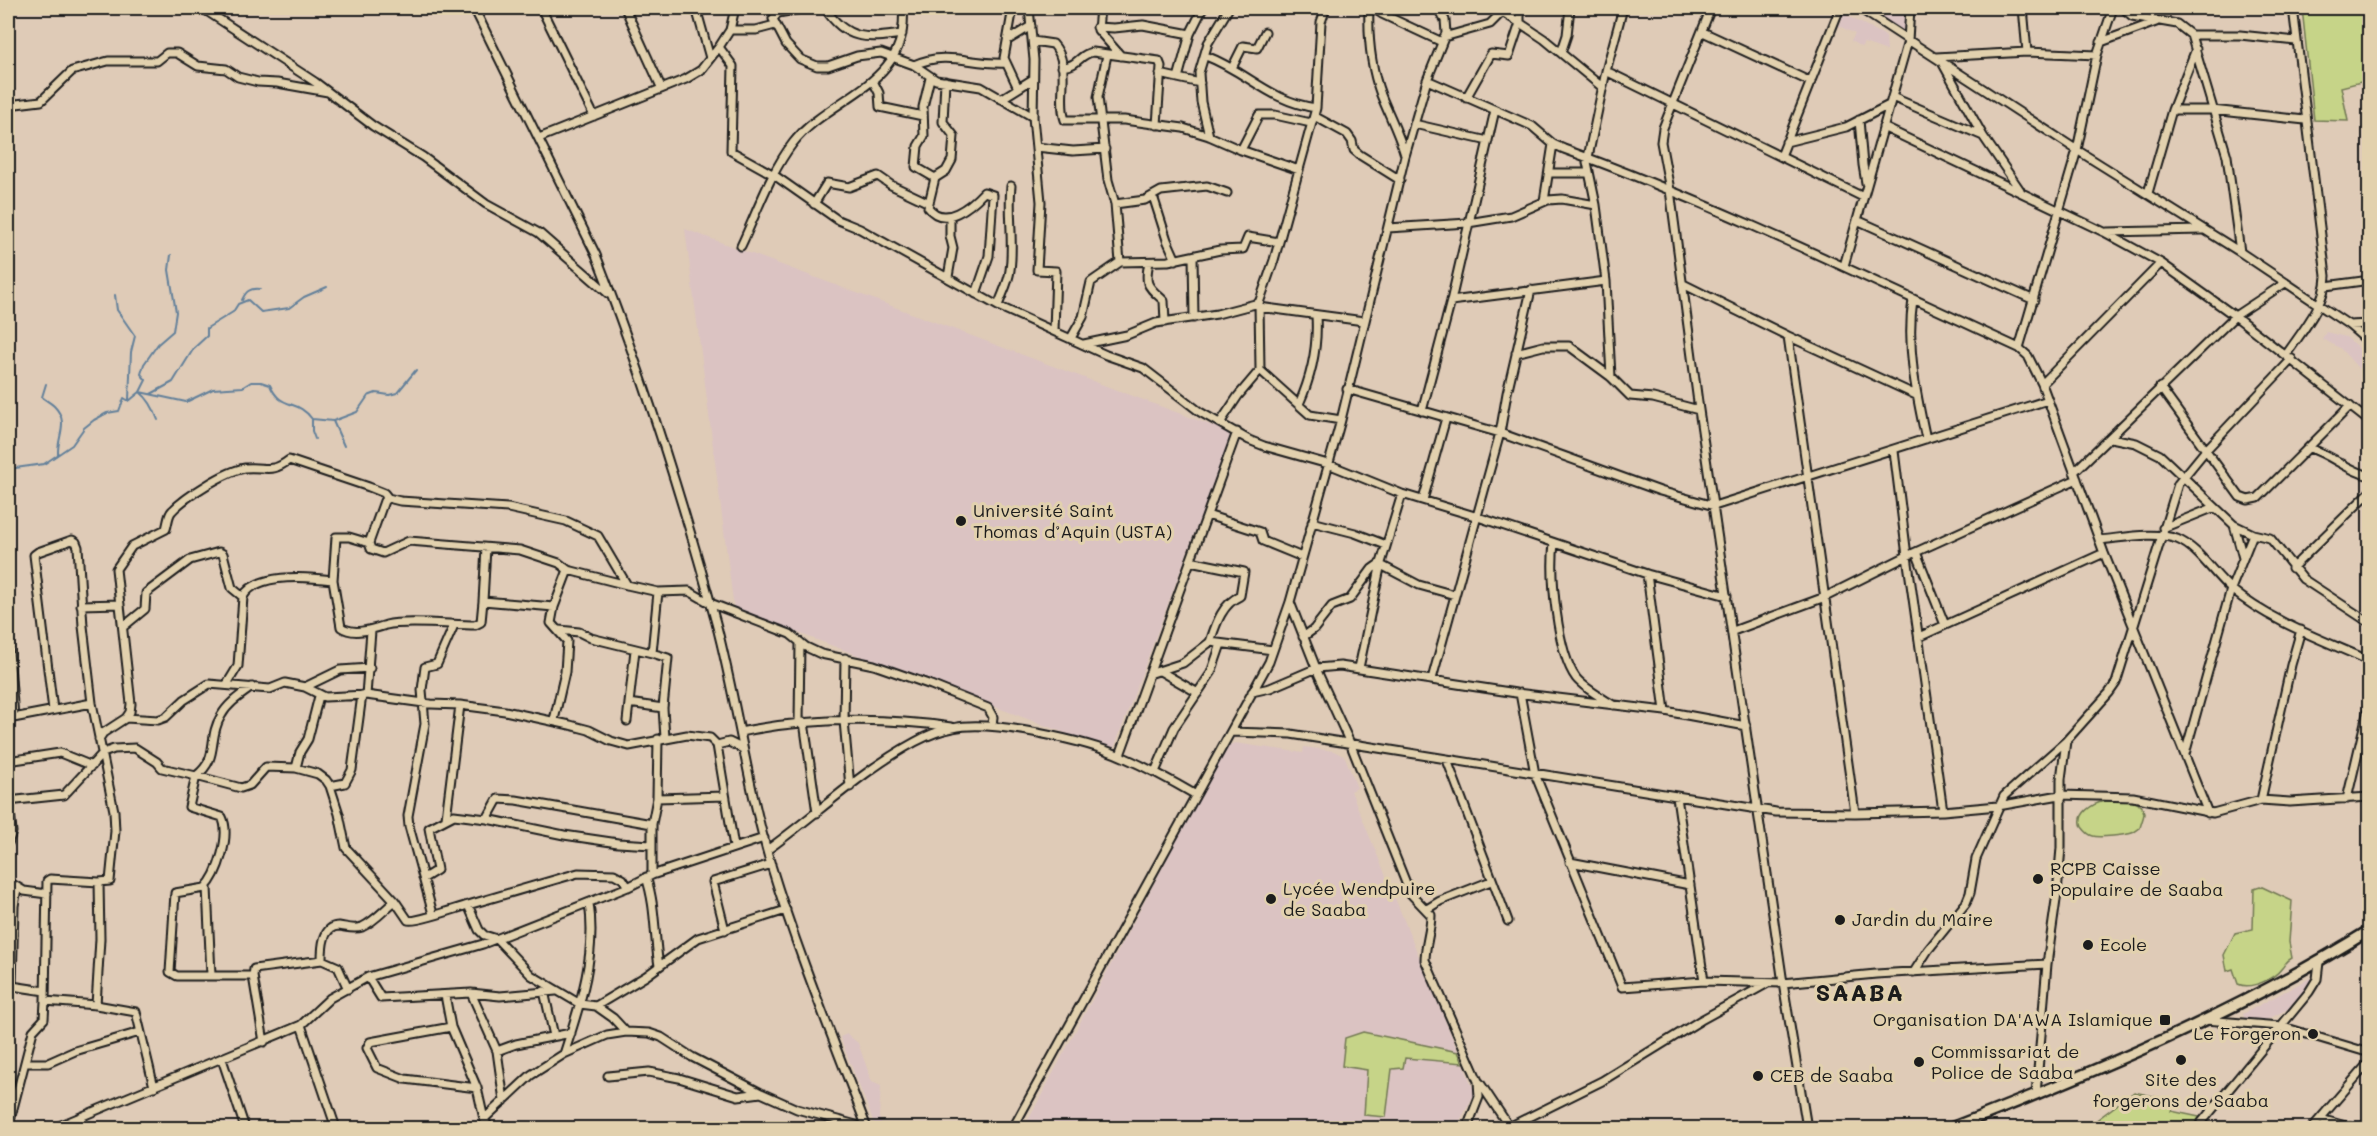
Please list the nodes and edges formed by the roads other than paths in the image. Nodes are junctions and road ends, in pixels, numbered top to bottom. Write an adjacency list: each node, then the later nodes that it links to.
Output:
1 (202, 8): 77 (street)
2 (474, 8): 99 (street)
3 (541, 8): 87 (street)
4 (625, 8): 74 (street)
5 (696, 8): 58 (street)
6 (735, 8): 35 (street)
7 (807, 8): 32 (street)
8 (825, 8): 41 (street)
9 (903, 8): 38 (street)
10 (1013, 8): 43 (street)
11 (1029, 8): 33 (street)
12 (1100, 8): 34 (street)
13 (1203, 8): 39 (street)
14 (1229, 8): 57 (street)
15 (1326, 8): 89 (street)
16 (1371, 8): 42 (street); 107 (street)
17 (1437, 8): 42 (street)
18 (1520, 8): 31 (street)
19 (1570, 8): 52 (street)
20 (1623, 8): 64 (street)
21 (1711, 8): 37 (street)
22 (1839, 8): 72 (street)
23 (1859, 8): 45 (street)
24 (1910, 8): 45 (street)
25 (2023, 8): 51 (street)
26 (2113, 8): 47 (street)
27 (2123, 8): 30 (street)
28 (2293, 8): 46 (street)
29 (1499, 10): 31 (street); 42 (street)
30 (2158, 21): 40 (street); 47 (street)
31 (1520, 23): 52 (street); 79 (street)
32 (775, 25): 35 (street); 50 (street)
33 (1031, 26): 43 (street); 44 (street)
34 (1097, 27): 39 (street); 56 (street)
35 (730, 30): 48 (street)
36 (1265, 32): 63 (street)
37 (1703, 32): 72 (street); 82 (street)
38 (902, 34): 41 (street); 55 (street)
39 (1190, 34): 67 (street)
40 (2191, 35): 46 (street); 49 (street)
41 (877, 38): 50 (street)
42 (1443, 39): 69 (street)
43 (1008, 40): 60 (street)
44 (1033, 41): 62 (street); 68 (street)
45 (1908, 41): 59 (street); 78 (street)
46 (2296, 41): 92 (street)
47 (2101, 42): 54 (street)
48 (718, 47): 58 (street); 113 (street)
49 (2196, 49): 85 (street); 86 (street)
50 (876, 52): 55 (street)
51 (2027, 52): 54 (street); 59 (street)
52 (1561, 53): 75 (street)
53 (1107, 55): 56 (street); 62 (street); 93 (street)
54 (2097, 55): 106 (street)
55 (892, 56): 61 (street); 70 (street)
56 (1121, 56): 65 (street)
57 (1206, 56): 63 (street); 73 (street)
58 (710, 58): 74 (street)
59 (1939, 60): 98 (street); 106 (street)
60 (1006, 63): 61 (street); 76 (street)
61 (914, 65): 66 (street)
62 (1062, 67): 93 (street)
63 (1232, 68): 89 (street)
64 (1606, 71): 75 (street); 82 (street)
65 (1160, 74): 67 (street); 94 (street)
66 (930, 78): 71 (street); 88 (street)
67 (1178, 78): 73 (street)
68 (1033, 79): 76 (street); 90 (street)
69 (1427, 80): 79 (street); 95 (street)
70 (873, 81): 88 (street); 113 (street)
71 (945, 81): 80 (street); 114 (street)
72 (1811, 82): 101 (street)
73 (1200, 83): 97 (street)
74 (661, 87): 87 (street)
75 (1602, 87): 109 (street)
76 (1018, 88): 80 (street)
77 (329, 92): 81 (street); 153 (street)
78 (1892, 97): 83 (street); 98 (street)
79 (1466, 98): 84 (street)
80 (1001, 99): 90 (street)
81 (8, 105)
82 (1672, 105): 108 (street); 118 (street)
83 (1889, 105): 91 (street); 96 (street)
84 (1496, 110): 100 (street); 102 (street)
85 (2172, 110): 86 (street); 121 (street)
86 (2212, 110): 92 (street); 138 (street)
87 (594, 116): 99 (street)
88 (923, 116): 114 (street)
89 (1314, 116): 105 (street); 110 (street); 115 (street)
90 (1033, 117): 103 (street)
91 (1859, 120): 101 (street); 116 (street)
92 (2306, 120): 150 (street)
93 (1102, 121): 94 (street); 104 (street)
94 (1157, 124): 97 (street)
95 (1414, 124): 100 (street); 107 (street)
96 (1883, 127): 116 (street); 119 (street)
97 (1209, 136): 105 (street)
98 (1983, 136): 119 (street)
99 (539, 138): 153 (street)
100 (1488, 141): 132 (street)
101 (1786, 142): 108 (street)
102 (1553, 144): 109 (street); 111 (street)
103 (1036, 147): 104 (street); 167 (street)
104 (1105, 149): 127 (street)
105 (1241, 150): 110 (street)
106 (2077, 150): 121 (street); 129 (street)
107 (1405, 156): 115 (street)
108 (1781, 156): 123 (street)
109 (1587, 157): 112 (street); 118 (street)
110 (1299, 170): 136 (street)
111 (1550, 173): 112 (street); 124 (street)
112 (1588, 173): 128 (street)
113 (774, 175): 126 (street); 137 (street)
114 (935, 178): 125 (street)
115 (1400, 180): 133 (street)
116 (1867, 185): 123 (street)
117 (1011, 186): 159 (street)
118 (1670, 190): 144 (street); 149 (street)
119 (2021, 192): 129 (street)
120 (1227, 193): 122 (street)
121 (2148, 193): 134 (street)
122 (1153, 196): 127 (street); 140 (street)
123 (1863, 197): 131 (street)
124 (1544, 201): 128 (street); 132 (street)
125 (927, 202): 126 (street); 130 (street)
126 (814, 204): 145 (street)
127 (1115, 204): 141 (street)
128 (1596, 205): 147 (street)
129 (2059, 212): 135 (street); 155 (street)
130 (950, 216): 145 (street); 152 (street)
131 (1857, 220): 144 (street); 155 (street)
132 (1468, 223): 133 (street); 156 (street)
133 (1388, 228): 163 (street)
134 (2204, 230): 135 (street); 138 (street)
135 (2104, 232): 143 (street)
136 (1279, 242): 139 (street); 157 (street)
137 (741, 246)
138 (2240, 252): 148 (street)
139 (1192, 256): 140 (street); 162 (street)
140 (1176, 260): 142 (street)
141 (1120, 262): 142 (street); 169 (street)
142 (1149, 262): 164 (street)
143 (2162, 263): 161 (street); 177 (street)
144 (1844, 266): 154 (street)
145 (948, 277): 152 (street)
146 (2370, 280): 150 (street)
147 (1606, 282): 151 (street); 176 (street)
148 (2285, 283): 158 (street); 161 (street)
149 (1683, 284): 168 (street); 184 (street)
150 (2326, 286): 158 (street)
151 (1531, 290): 156 (street); 173 (street)
152 (976, 294): 159 (street)
153 (613, 297): 239 (street)
154 (1913, 299): 172 (street); 180 (street)
155 (2034, 300): 172 (street)
156 (1451, 301): 185 (street)
157 (1259, 305): 160 (street); 162 (street); 175 (street)
158 (2319, 305): 166 (street); 174 (street)
159 (999, 306): 167 (street)
160 (1316, 316): 163 (street); 182 (street)
161 (2235, 316): 174 (street); 178 (street)
162 (1194, 318): 164 (street)
163 (1364, 321): 179 (street)
164 (1164, 322): 171 (street)
165 (2370, 324): 166 (street)
166 (2349, 325): 170 (street)
167 (1054, 332): 169 (street)
168 (1788, 336): 180 (street); 201 (street)
169 (1071, 338): 171 (street)
170 (2370, 343)
171 (1083, 344): 189 (street)
172 (2019, 348): 177 (street)
173 (1516, 353): 176 (street); 191 (street)
174 (2289, 357): 183 (street); 196 (street)
175 (1260, 370): 182 (street); 189 (street)
176 (1611, 377): 184 (street)
177 (2042, 384): 181 (street)
178 (2160, 387): 192 (street); 196 (street)
179 (1347, 389): 185 (street); 187 (street)
180 (1916, 395): 193 (street)
181 (2048, 400): 193 (street); 198 (street)
182 (1299, 404): 187 (street)
183 (2350, 406): 188 (street); 194 (street)
184 (1699, 410): 206 (street)
185 (1422, 411): 186 (street)
186 (1446, 418): 191 (street); 205 (street)
187 (1341, 420): 197 (street)
188 (2370, 422)
189 (1220, 423): 190 (street)
190 (1237, 432): 197 (street); 208 (street)
191 (1500, 433): 206 (street); 209 (street)
192 (2111, 438): 198 (street); 199 (street)
193 (1926, 439): 195 (street)
194 (2309, 448): 196 (street); 200 (street)
195 (1894, 451): 201 (street); 221 (street)
196 (2205, 451): 199 (street)
197 (1328, 464): 203 (street); 210 (street)
198 (2076, 476): 214 (street); 219 (street)
199 (2183, 476): 207 (street); 212 (street)
200 (2370, 476)
201 (1807, 478): 206 (street); 236 (street)
202 (2370, 492): 226 (street)
203 (1402, 494): 205 (street); 217 (street)
204 (388, 498): 215 (street); 230 (street); 240 (street)
205 (1423, 500): 209 (street)
206 (1714, 506): 234 (street)
207 (2216, 507): 211 (street); 212 (street)
208 (1207, 515): 222 (street); 224 (street)
209 (1478, 517): 216 (street); 233 (street)
210 (1312, 522): 217 (street); 222 (street)
211 (2234, 525): 213 (street); 223 (street)
212 (2162, 532): 214 (street); 231 (street); 246 (street)
213 (2253, 534): 223 (street); 226 (street)
214 (2099, 540): 220 (street)
215 (369, 543): 218 (street); 229 (street)
216 (1554, 543): 228 (street); 282 (street)
217 (1386, 545): 225 (street)
218 (486, 548): 227 (street); 237 (street)
219 (1916, 552): 221 (street); 245 (street)
220 (2104, 553): 245 (street); 246 (street)
221 (1906, 556): 236 (street); 253 (street)
222 (1302, 557): 238 (street)
223 (2244, 558): 231 (street)
224 (1190, 561): 256 (street); 267 (street)
225 (1381, 563): 233 (street); 252 (street); 265 (street)
226 (2292, 568): 243 (street)
227 (568, 570): 230 (street); 242 (street)
228 (1647, 574): 234 (street); 285 (street)
229 (333, 580): 235 (street); 250 (street)
230 (627, 585): 232 (street)
231 (2231, 589): 249 (street); 304 (street)
232 (658, 592): 239 (street); 260 (street)
233 (1455, 595): 268 (street)
234 (1727, 596): 251 (street)
235 (243, 597): 247 (street); 269 (street)
236 (1825, 597): 251 (street); 328 (street)
237 (483, 601): 242 (street); 244 (street)
238 (1290, 602): 252 (street); 259 (street)
239 (710, 603): 255 (street); 295 (street)
240 (120, 604): 241 (street); 247 (street)
241 (81, 605): 278 (street); 284 (street)
242 (554, 607): 248 (street)
243 (2370, 623)
244 (454, 625): 250 (street); 279 (street)
245 (1945, 625): 253 (street)
246 (2133, 625): 299 (street); 304 (street)
247 (123, 627): 286 (street)
248 (559, 630): 258 (street); 288 (street)
249 (2301, 630): 262 (street); 322 (street)
250 (371, 631): 263 (street)
251 (1733, 631): 293 (street)
252 (1303, 637): 264 (street)
253 (1919, 637): 326 (street)
254 (8, 639): 287 (street)
255 (800, 642): 261 (street); 291 (street)
256 (1210, 642): 257 (street); 266 (street)
257 (1221, 644): 259 (street); 272 (street)
258 (635, 650): 260 (street); 280 (street)
259 (1273, 650): 273 (street)
260 (652, 653): 283 (street)
261 (845, 658): 290 (street); 292 (street)
262 (2370, 661)
263 (370, 668): 271 (street); 275 (street)
264 (1317, 668): 265 (street); 273 (street); 300 (street)
265 (1359, 668): 268 (street)
266 (1160, 671): 267 (street); 272 (street)
267 (1149, 674): 305 (street)
268 (1432, 680): 274 (street)
269 (226, 684): 270 (street); 286 (street)
270 (252, 687): 271 (street); 312 (street)
271 (305, 687): 276 (street)
272 (1198, 693): 310 (street)
273 (1252, 693): 296 (street)
274 (1520, 693): 282 (street); 311 (street)
275 (364, 695): 276 (street); 279 (street); 313 (street)
276 (319, 696): 309 (street)
277 (2370, 701): 321 (street)
278 (92, 703): 284 (street); 297 (street)
279 (423, 703): 281 (street); 341 (street)
280 (629, 703): 283 (street); 289 (street)
281 (460, 705): 288 (street); 330 (street)
282 (1616, 706): 285 (street)
283 (663, 708): 298 (street)
284 (53, 710): 287 (street)
285 (1665, 711): 293 (street)
286 (126, 717): 297 (street)
287 (11, 718)
288 (554, 720): 298 (street)
289 (627, 721)
290 (844, 721): 291 (street); 294 (street); 314 (street)
291 (801, 722): 295 (street); 327 (street)
292 (992, 726): 294 (street); 305 (street)
293 (1746, 726): 325 (street)
294 (954, 728): 314 (street)
295 (740, 732): 302 (street)
296 (1232, 732): 300 (street); 315 (street)
297 (99, 739): 303 (street)
298 (661, 739): 301 (street); 320 (street)
299 (2066, 741): 316 (street); 324 (street)
300 (1350, 743): 306 (street); 353 (street)
301 (717, 745): 302 (street); 317 (street)
302 (743, 749): 333 (street)
303 (103, 753): 308 (street); 312 (street); 343 (street)
304 (2185, 754): 329 (street)
305 (1120, 755): 310 (street)
306 (1447, 759): 311 (street); 342 (street)
307 (8, 761): 308 (street)
308 (92, 766): 323 (street)
309 (296, 768): 312 (street); 313 (street)
310 (1155, 772): 315 (street)
311 (1535, 774): 318 (street); 338 (street)
312 (196, 776): 346 (street)
313 (330, 786): 350 (street)
314 (850, 787): 327 (street)
315 (1196, 795): 416 (street)
316 (2060, 795): 324 (street); 329 (street); 362 (street)
317 (725, 796): 320 (street); 336 (street)
318 (1677, 797): 325 (street); 345 (street)
319 (2370, 797): 321 (street)
320 (657, 798): 332 (street)
321 (2348, 799): 322 (street)
322 (2261, 800): 329 (street)
323 (8, 801): 334 (street)
324 (1998, 806): 326 (street); 364 (street)
325 (1759, 808): 328 (street); 370 (street)
326 (1943, 811): 328 (street)
327 (817, 813): 337 (street)
328 (1855, 813)
329 (2208, 813)
330 (446, 818): 331 (street); 341 (street)
331 (487, 819): 332 (street); 335 (street)
332 (652, 824): 335 (street)
333 (764, 838): 336 (street); 337 (street)
334 (8, 843)
335 (652, 845): 340 (street)
336 (734, 847): 340 (street)
337 (767, 850): 339 (street)
338 (1570, 862): 345 (street); 368 (street)
339 (771, 864): 354 (street); 357 (street)
340 (649, 876): 347 (street); 363 (street)
341 (424, 878): 355 (street)
342 (1491, 881): 353 (street); 356 (street)
343 (99, 882): 349 (street); 379 (street)
344 (8, 884): 348 (street)
345 (1690, 885): 368 (street)
346 (207, 886): 365 (street); 365 (street)
347 (628, 887): 351 (street); 352 (street)
348 (17, 888): 349 (street); 373 (street)
349 (46, 894): 373 (street)
350 (395, 901): 355 (street); 360 (street)
351 (589, 903): 359 (street); 378 (street)
352 (468, 905): 355 (street); 359 (street)
353 (1427, 909): 398 (street)
354 (786, 910): 357 (street); 415 (street)
355 (433, 914)
356 (1508, 921)
357 (725, 930): 363 (street)
358 (2370, 930): 361 (street)
359 (497, 939): 367 (street); 372 (street)
360 (322, 960): 366 (street); 371 (street)
361 (2319, 962): 381 (street); 383 (street)
362 (2047, 964): 364 (street); 402 (street)
363 (659, 966): 380 (street)
364 (1914, 972): 370 (street)
365 (211, 975): 366 (street)
366 (253, 976): 389 (street)
367 (368, 977): 371 (street); 376 (street)
368 (1704, 981): 369 (street)
369 (1768, 983): 370 (street); 418 (street)
370 (1783, 983): 419 (street)
371 (348, 989): 382 (street)
372 (559, 990): 374 (street); 378 (street)
373 (45, 991): 377 (street)
374 (544, 991): 375 (street); 388 (street)
375 (471, 993): 376 (street); 390 (street)
376 (445, 995): 384 (street)
377 (45, 1001): 379 (street); 395 (street)
378 (580, 1004): 380 (street); 387 (street)
379 (96, 1005): 385 (street)
380 (596, 1006): 386 (street)
381 (2205, 1020): 383 (street); 402 (street)
382 (301, 1025): 389 (street); 413 (street)
383 (2280, 1026): 391 (street); 420 (street)
384 (451, 1027): 400 (street); 400 (street)
385 (140, 1032): 395 (street); 399 (street)
386 (626, 1032): 392 (street); 401 (street)
387 (571, 1033): 388 (street); 392 (street)
388 (554, 1036): 390 (street)
389 (264, 1042): 393 (street)
390 (497, 1051): 403 (street)
391 (2370, 1053)
392 (564, 1054): 403 (street)
393 (222, 1059): 399 (street); 412 (street)
394 (2370, 1061): 407 (street)
395 (26, 1063): 404 (street)
396 (8, 1071): 404 (street)
397 (608, 1076): 401 (street)
398 (1478, 1081): 417 (street); 418 (street)
399 (154, 1087): 405 (street)
400 (477, 1088): 406 (street)
401 (761, 1094): 415 (street)
402 (2036, 1094): 408 (street)
403 (504, 1101): 406 (street)
404 (13, 1106): 409 (street)
405 (82, 1117): 410 (street); 411 (street)
406 (484, 1119): 414 (street)
407 (2320, 1119): 421 (street); 422 (street)
408 (1957, 1127)
409 (8, 1128)
410 (54, 1128)
411 (85, 1128)
412 (245, 1128)
413 (336, 1128)
414 (489, 1128)
415 (867, 1128)
416 (1013, 1128)
417 (1467, 1128)
418 (1509, 1128)
419 (1808, 1128)
420 (2197, 1128)
421 (2312, 1128)
422 (2353, 1128)

